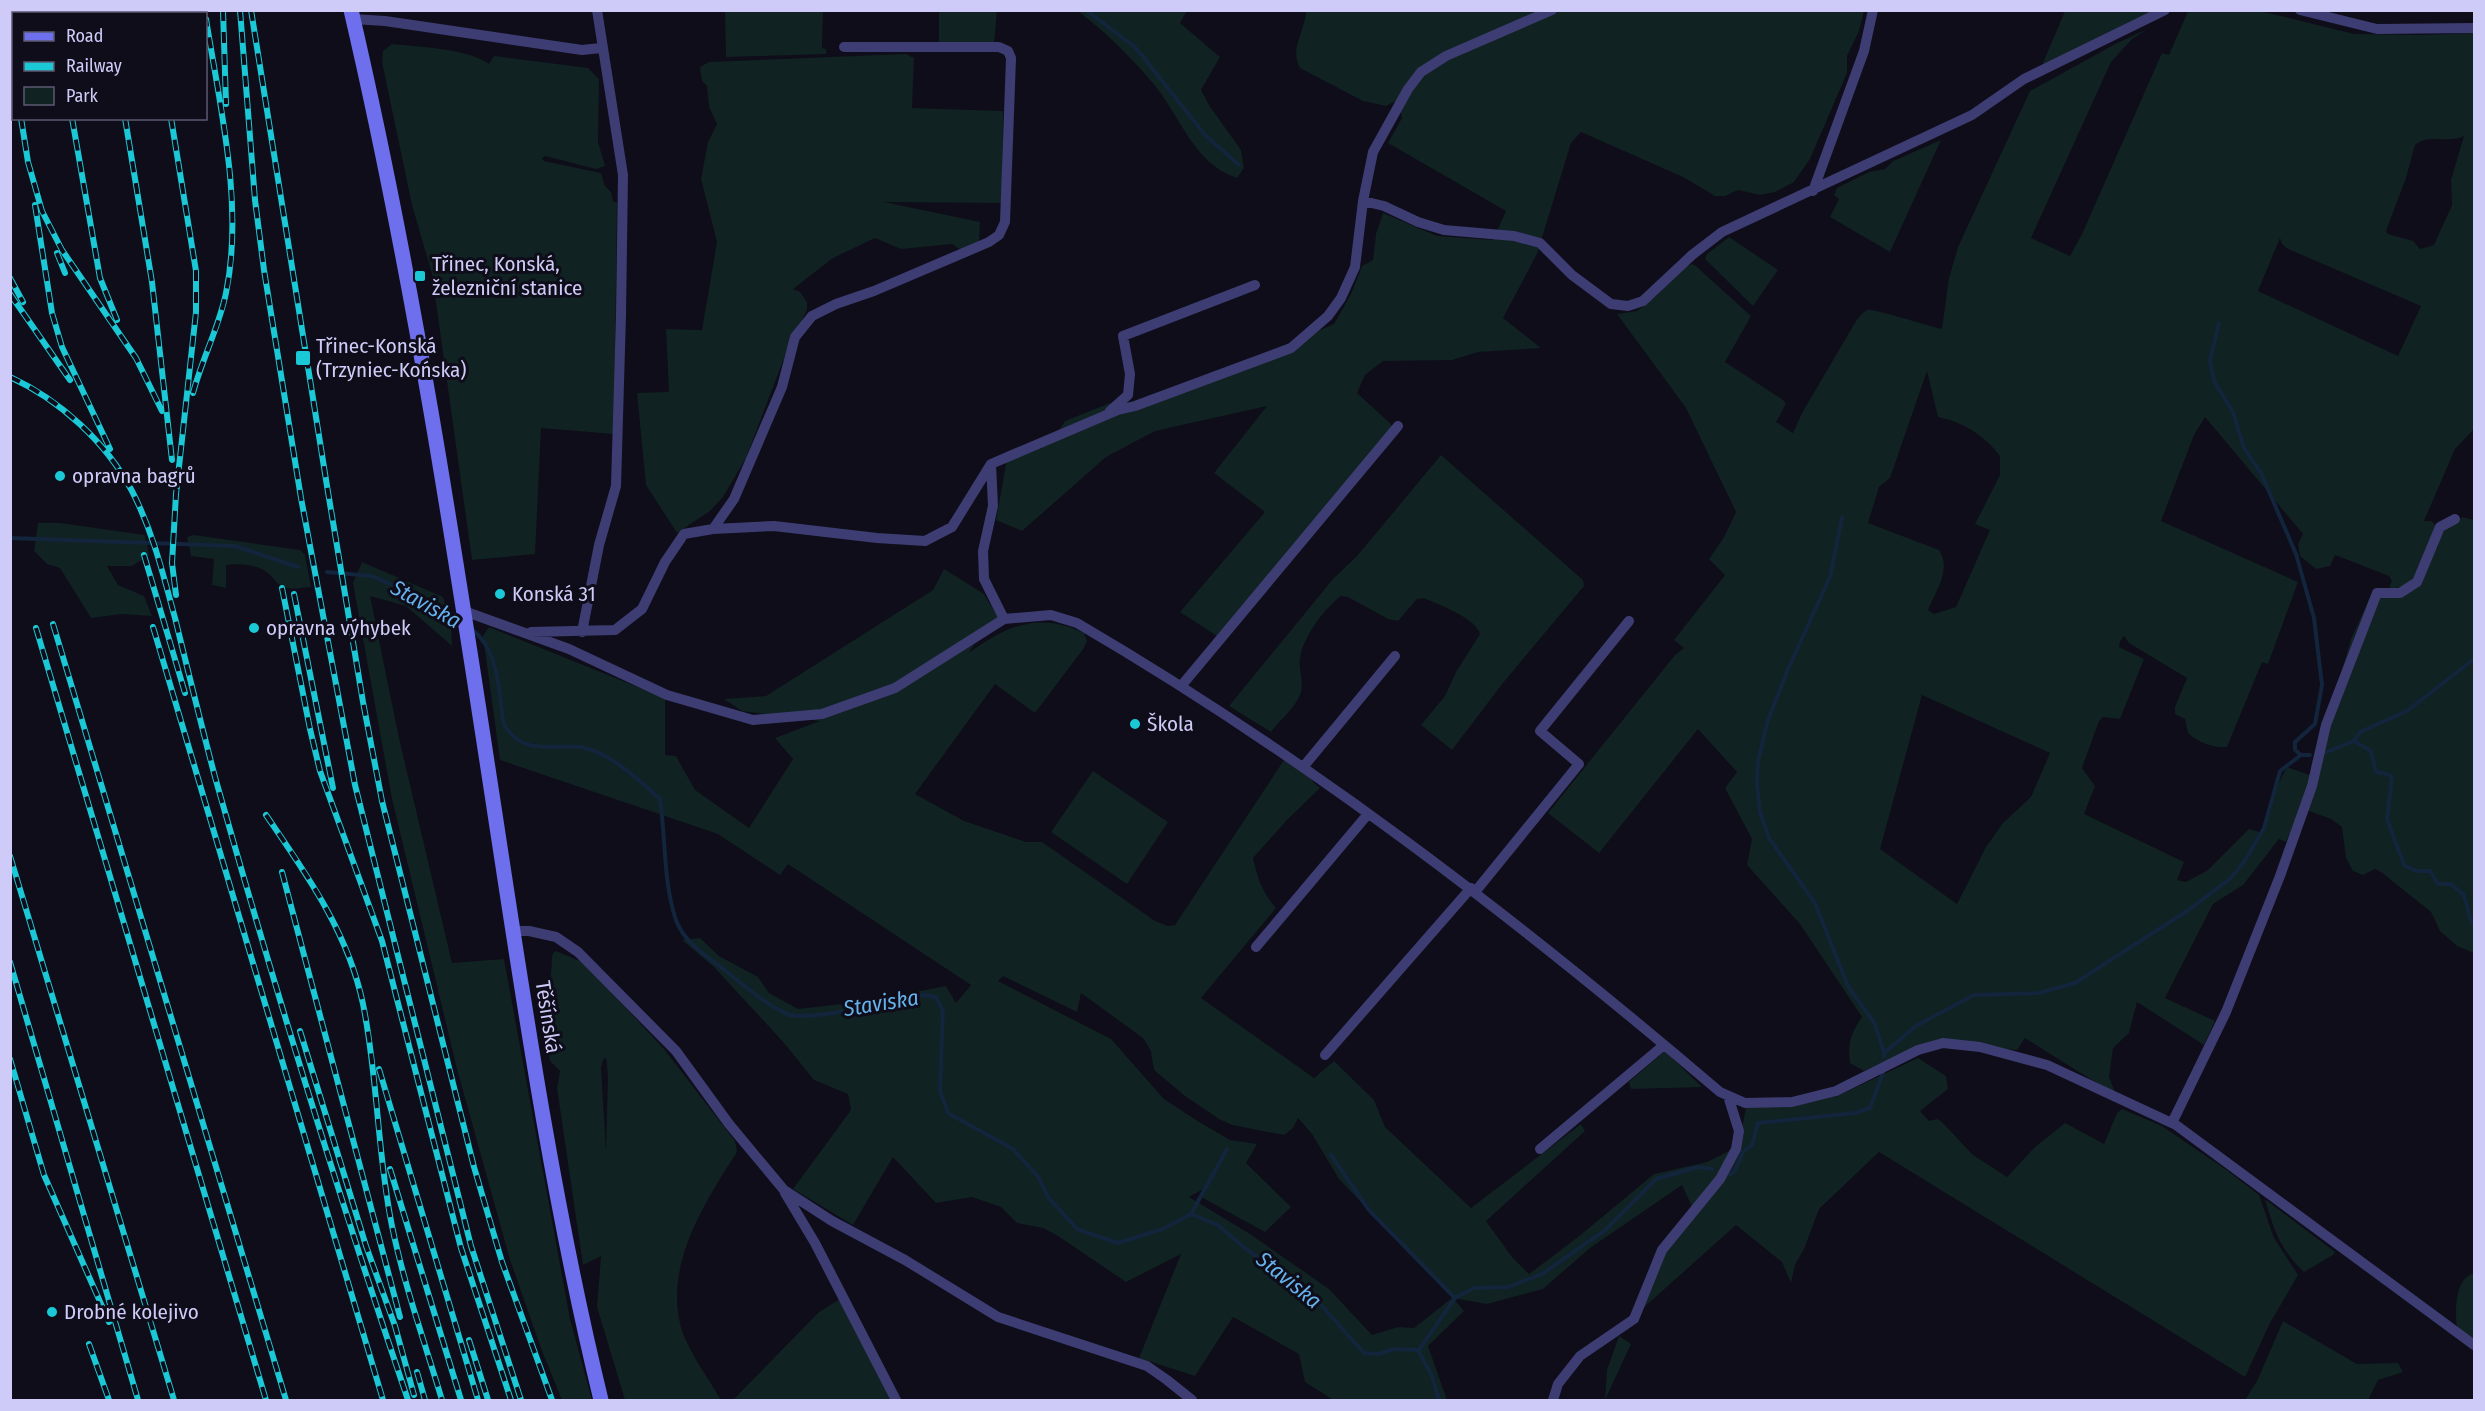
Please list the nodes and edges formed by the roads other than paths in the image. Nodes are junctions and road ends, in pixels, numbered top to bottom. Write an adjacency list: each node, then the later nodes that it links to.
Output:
1 (597, 10): 9 (street)
2 (1552, 10): 11 (street)
3 (1873, 10): 10 (street)
4 (2165, 10): 10 (street)
5 (2300, 10): 7 (street)
6 (352, 15): 9 (street); 18 (main road, Těšínská)
7 (2475, 28)
8 (844, 47): 17 (street)
9 (601, 48): 22 (street)
10 (1813, 190): 11 (street)
11 (1363, 201): 13 (street)
12 (1256, 285): 13 (street)
13 (1107, 414): 15 (street)
14 (1398, 426): 24 (street)
15 (991, 464): 17 (street); 19 (street)
16 (2455, 519): 33 (street)
17 (713, 529): 22 (street)
18 (464, 611): 21 (street); 28 (main road, Těšínská)
19 (1004, 619): 21 (street); 24 (street)
20 (1629, 621): 27 (street)
21 (524, 632): 22 (street)
22 (582, 632)
23 (1395, 656): 25 (street)
24 (1182, 685): 25 (street)
25 (1304, 766): 26 (street)
26 (1368, 814): 27 (street); 29 (street)
27 (1473, 890): 30 (street); 31 (street)
28 (513, 931): 35 (street); 37 (main road, Těšínská)
29 (1256, 947)
30 (1664, 1045): 32 (street); 34 (street)
31 (1325, 1055)
32 (1728, 1096): 33 (street); 40 (street)
33 (2172, 1123): 36 (street)
34 (1540, 1149)
35 (784, 1190): 38 (street); 39 (street)
36 (2475, 1345)
37 (601, 1401)
38 (896, 1401)
39 (1192, 1401)
40 (1552, 1401)

